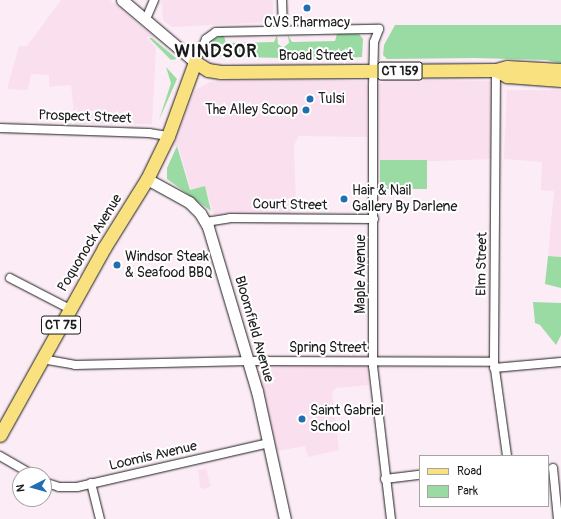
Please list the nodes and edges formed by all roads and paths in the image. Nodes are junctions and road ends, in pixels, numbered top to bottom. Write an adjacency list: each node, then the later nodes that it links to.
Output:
1 (122, 0): 4 (main road, CT 159)
2 (154, 0): 4 (street)
3 (282, 0): 6 (street)
4 (146, 19): 7 (main road, CT 159)
5 (379, 29): 6 (street, Broad Street); 10 (street, Maple Avenue)
6 (283, 30): 7 (street, Broad Street)
7 (195, 62): 10 (main road, Broad Street / CT 159); 13 (main road, Poquonock Avenue / CT 75)
8 (496, 70): 9 (main road, Broad Street / CT 159); 10 (main road, Broad Street / CT 159); 11 (main road, Broad Street / CT 159); 23 (street, Elm Street)
9 (561, 70)
10 (373, 72): 15 (street, Maple Avenue)
11 (561, 80)
12 (0, 128): 13 (street, Prospect Street)
13 (168, 136): 14 (main road, Poquonock Avenue / CT 75)
14 (147, 179): 16 (main road, Bloomfield Avenue); 18 (main road, Poquonock Avenue / CT 75)
15 (374, 219): 16 (street, Court Street); 21 (street, Maple Avenue)
16 (206, 222): 20 (main road, Bloomfield Avenue)
17 (10, 278): 18 (street)
18 (70, 309): 19 (main road, Poquonock Avenue / CT 75)
19 (42, 359): 20 (street, Spring Street); 24 (main road, Poquonock Avenue / CT 75)
20 (249, 361): 21 (street, Spring Street); 25 (main road, Bloomfield Avenue)
21 (373, 361): 23 (street, Spring Street); 31 (street, Maple Avenue)
22 (561, 362): 23 (street, Spring Street)
23 (494, 365): 26 (street, Elm Street)
24 (0, 435)
25 (269, 443): 32 (street, Loomis Avenue); 35 (main road, Bloomfield Avenue)
26 (507, 455)
27 (0, 456): 28 (street)
28 (19, 467)
29 (554, 468): 37 (street)
30 (419, 475): 31 (street)
31 (385, 479): 36 (street, Maple Avenue)
32 (91, 483): 33 (street, Loomis Avenue); 34 (street)
33 (52, 484)
34 (100, 519)
35 (285, 519)
36 (391, 519)
37 (558, 519)

